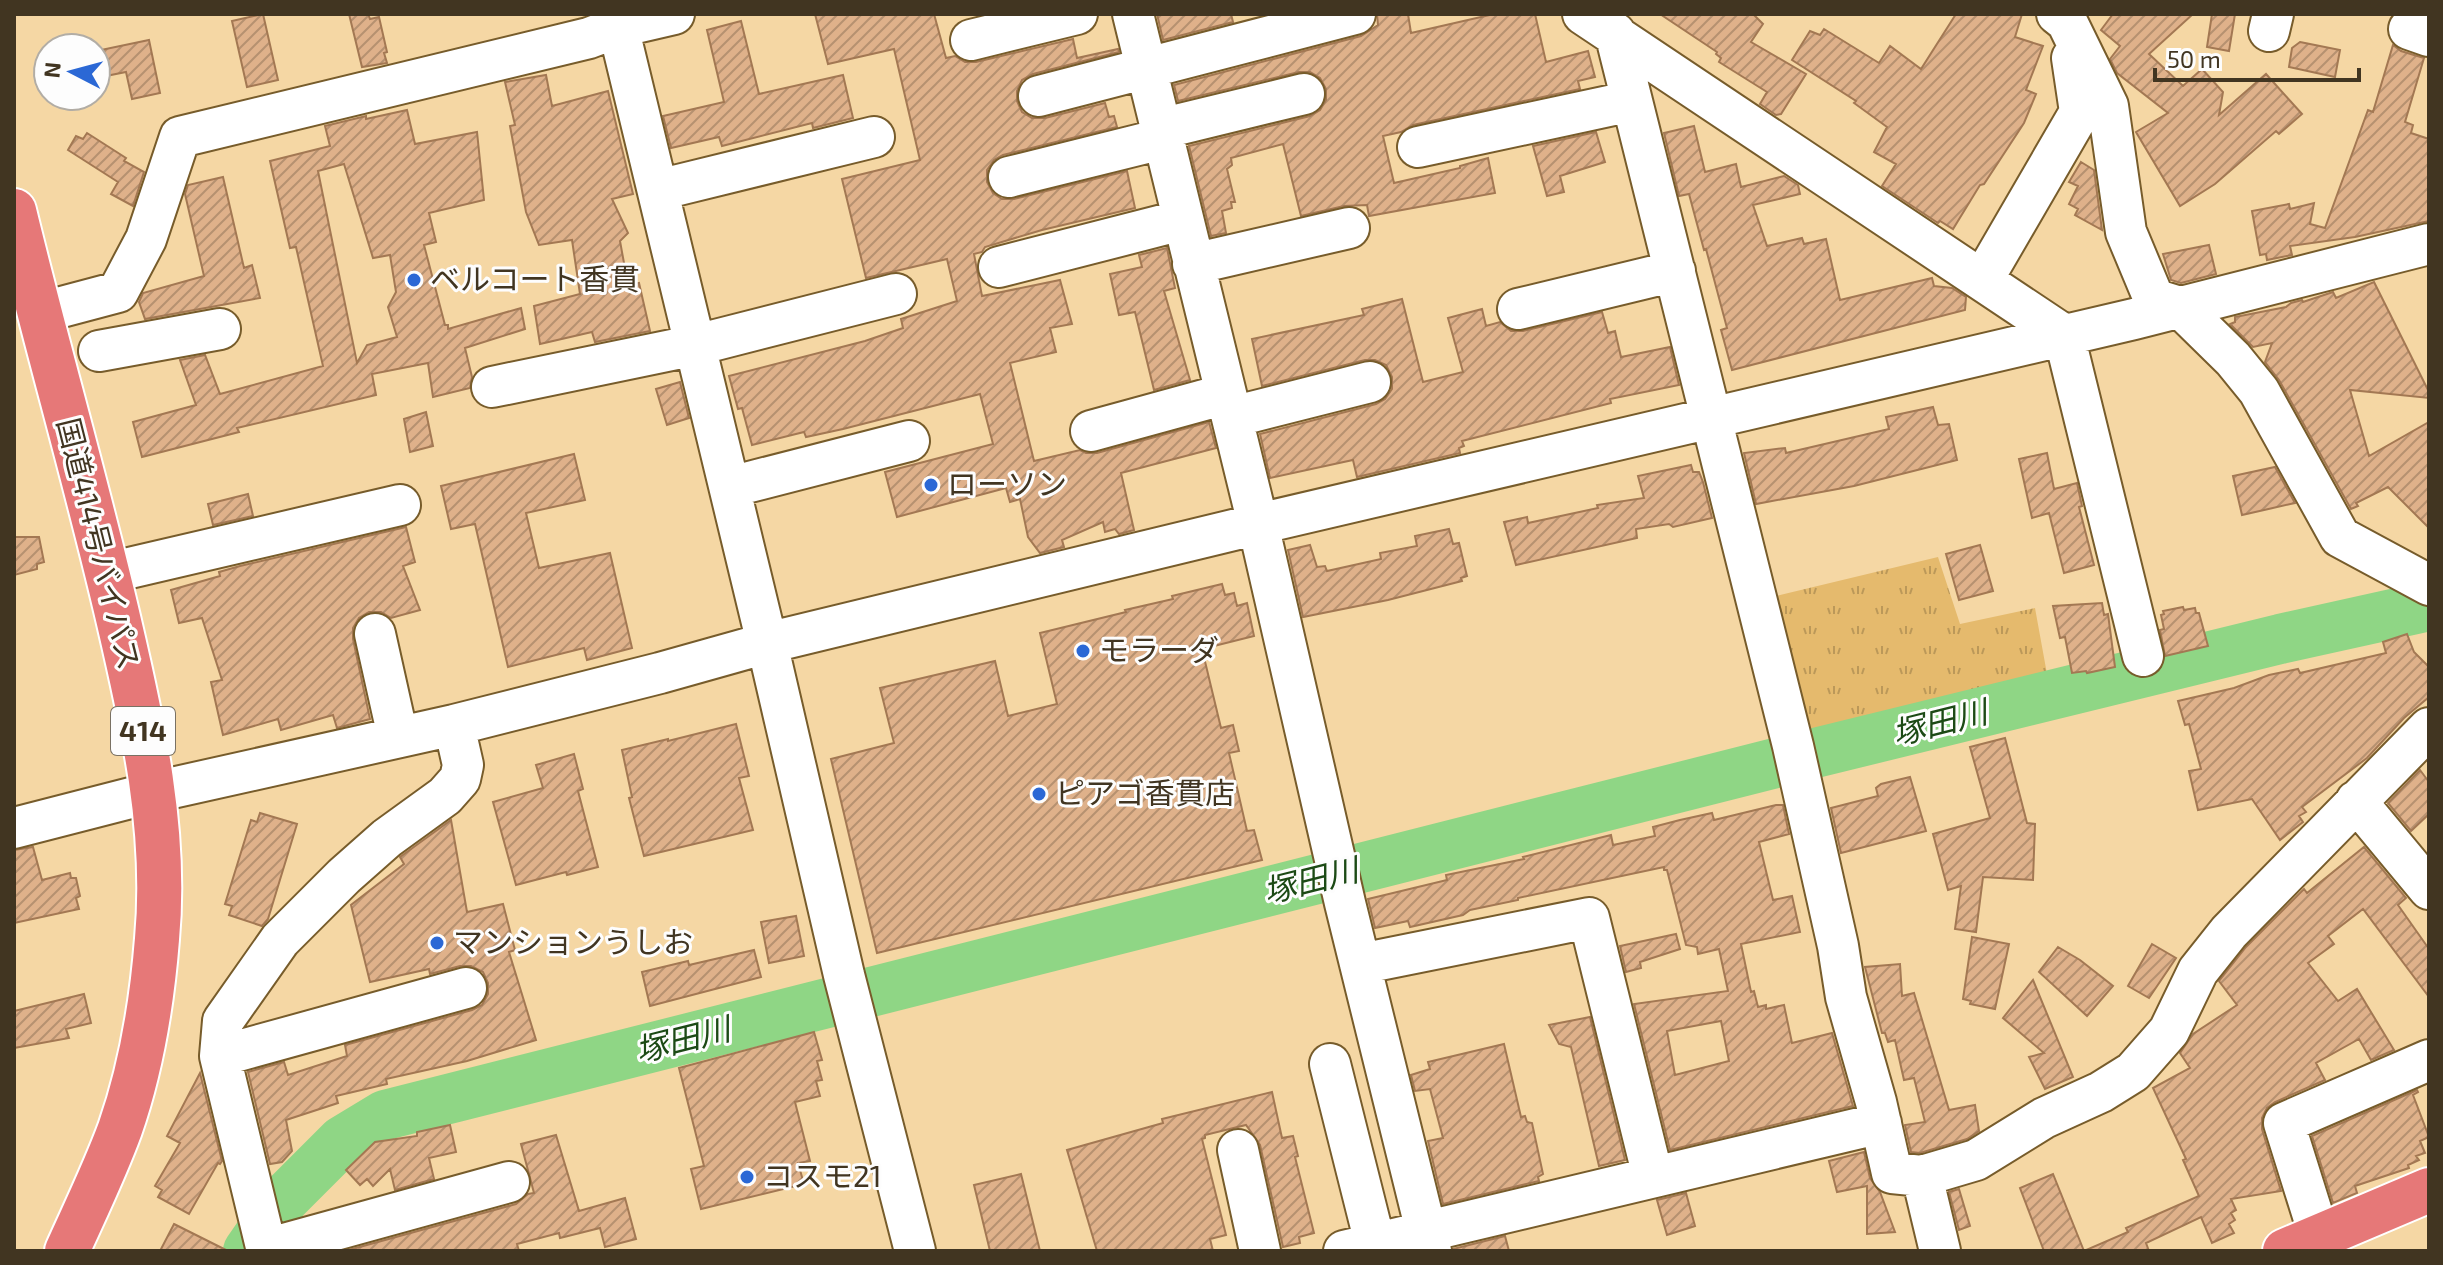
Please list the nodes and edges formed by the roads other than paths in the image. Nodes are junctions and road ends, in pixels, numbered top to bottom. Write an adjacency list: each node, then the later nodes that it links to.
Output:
1 (674, 14): 6 (street)
2 (1077, 14): 8 (street)
3 (1133, 14): 9 (street)
4 (1355, 14): 9 (street)
5 (2068, 17): 25 (street); 27 (street)
6 (617, 21): 17 (street); 29 (street)
7 (1617, 26): 12 (street); 25 (street)
8 (971, 40)
9 (1145, 67): 11 (street); 13 (street)
10 (1304, 94): 13 (street)
11 (1039, 96)
12 (1632, 101): 15 (street); 24 (street)
13 (1161, 134): 16 (street); 19 (street)
14 (874, 137): 17 (street)
15 (1418, 147)
16 (1009, 177)
17 (658, 190): 32 (street)
18 (14, 211): 29 (highway, 国道414号バイパス / 414)
19 (1182, 220): 22 (street); 23 (street)
20 (1349, 228): 22 (street)
21 (2429, 244): 27 (street)
22 (1193, 264): 36 (street)
23 (999, 267)
24 (1675, 271): 28 (street); 37 (street)
25 (1983, 279): 31 (street)
26 (896, 294): 32 (street)
27 (2180, 307): 31 (street); 44 (street)
28 (1518, 309)
29 (39, 313): 43 (highway, 国道414号バイパス / 414)
30 (220, 329): 33 (street)
31 (2064, 335): 37 (street); 47 (street)
32 (696, 345): 35 (street); 40 (street)
33 (99, 351)
34 (1370, 382): 36 (street)
35 (492, 387)
36 (1229, 406): 38 (street); 42 (street)
37 (1712, 417): 42 (street); 60 (street)
38 (1091, 431)
39 (909, 441): 40 (street)
40 (730, 487): 46 (street)
41 (400, 505): 43 (street)
42 (1258, 524): 46 (street); 55 (street)
43 (108, 573): 51 (highway, 国道414号バイパス / 414)
44 (2429, 585)
45 (375, 634): 50 (street)
46 (767, 643): 48 (street); 71 (street)
47 (2143, 656)
48 (454, 725): 50 (street); 57 (street)
49 (2429, 728): 52 (street)
50 (398, 737): 51 (street)
51 (154, 792): 53 (street); 70 (highway, 国道414号バイパス / 414)
52 (2356, 801): 54 (street); 62 (street)
53 (14, 828)
54 (2429, 889)
55 (1360, 964): 63 (street); 66 (street)
56 (466, 988): 57 (street)
57 (222, 1038): 69 (street)
58 (2429, 1060): 67 (street)
59 (1330, 1064): 68 (street)
60 (1881, 1123): 62 (street); 63 (street)
61 (1238, 1150): 72 (street)
62 (1922, 1176): 73 (street)
63 (1653, 1177): 66 (street)
64 (509, 1182): 69 (street)
65 (2429, 1190): 67 (highway)
66 (1428, 1241): 68 (street)
67 (2302, 1244)
68 (1359, 1247)
69 (266, 1250)
70 (67, 1251)
71 (915, 1251)
72 (1260, 1251)
73 (1940, 1251)

